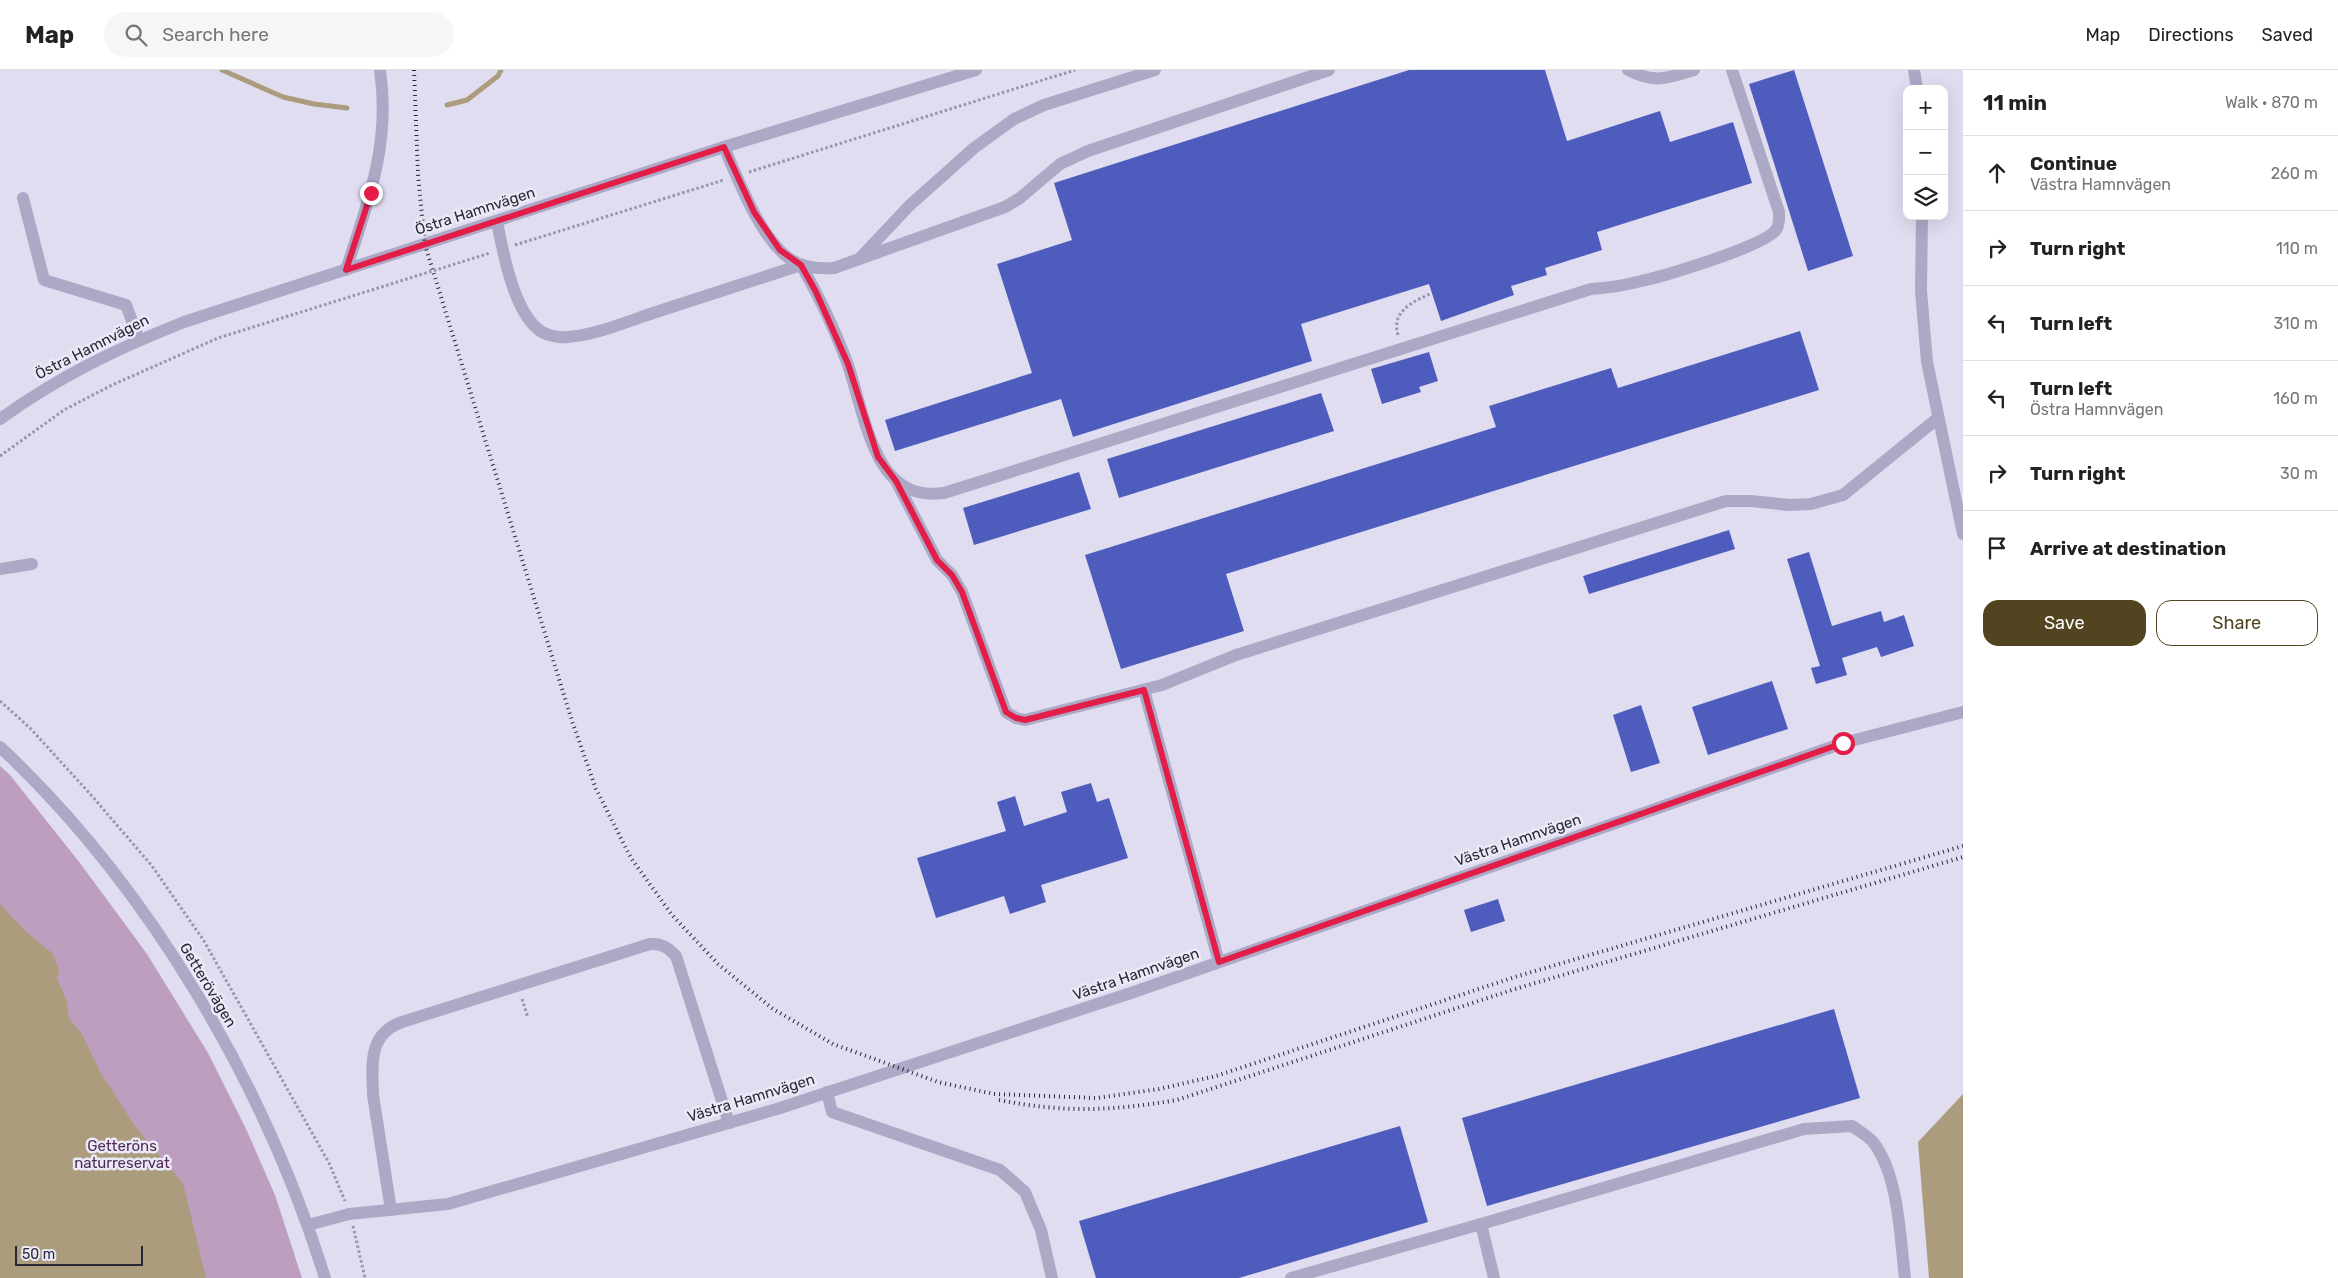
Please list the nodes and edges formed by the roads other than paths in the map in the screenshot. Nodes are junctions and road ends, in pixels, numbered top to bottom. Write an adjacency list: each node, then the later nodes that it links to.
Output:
1 (380, 70): 16 (street)
2 (976, 70): 10 (street, Östra Hamnvägen)
3 (1155, 70): 14 (street)
4 (1329, 70): 14 (street)
5 (1628, 70): 6 (street)
6 (1694, 70)
7 (1732, 70): 20 (street)
8 (1914, 70): 9 (street)
9 (1916, 85)
10 (724, 147): 13 (street, Östra Hamnvägen); 15 (street)
11 (23, 198): 17 (street)
12 (1922, 220): 18 (street)
13 (497, 222): 15 (street); 16 (street, Östra Hamnvägen)
14 (858, 260): 15 (street)
15 (801, 265): 20 (street)
16 (346, 270): 17 (street, Östra Hamnvägen)
17 (139, 340): 19 (street, Östra Hamnvägen)
18 (1938, 418): 21 (street); 24 (street)
19 (0, 419)
20 (896, 481): 24 (street)
21 (1963, 534)
22 (32, 564): 23 (street)
23 (0, 569)
24 (1144, 690): 27 (street)
25 (1963, 712): 27 (street, Västra Hamnvägen)
26 (0, 747): 32 (street, Getterövägen)
27 (1219, 962): 28 (street, Västra Hamnvägen)
28 (827, 1092): 29 (street, Västra Hamnvägen); 34 (street)
29 (729, 1123): 30 (street, Västra Hamnvägen); 30 (street)
30 (391, 1210): 32 (street, Västra Hamnvägen)
31 (1481, 1224): 35 (street); 36 (street); 37 (street)
32 (308, 1225): 33 (street, Getterövägen)
33 (325, 1278)
34 (1052, 1278)
35 (1292, 1278)
36 (1494, 1278)
37 (1905, 1278)

